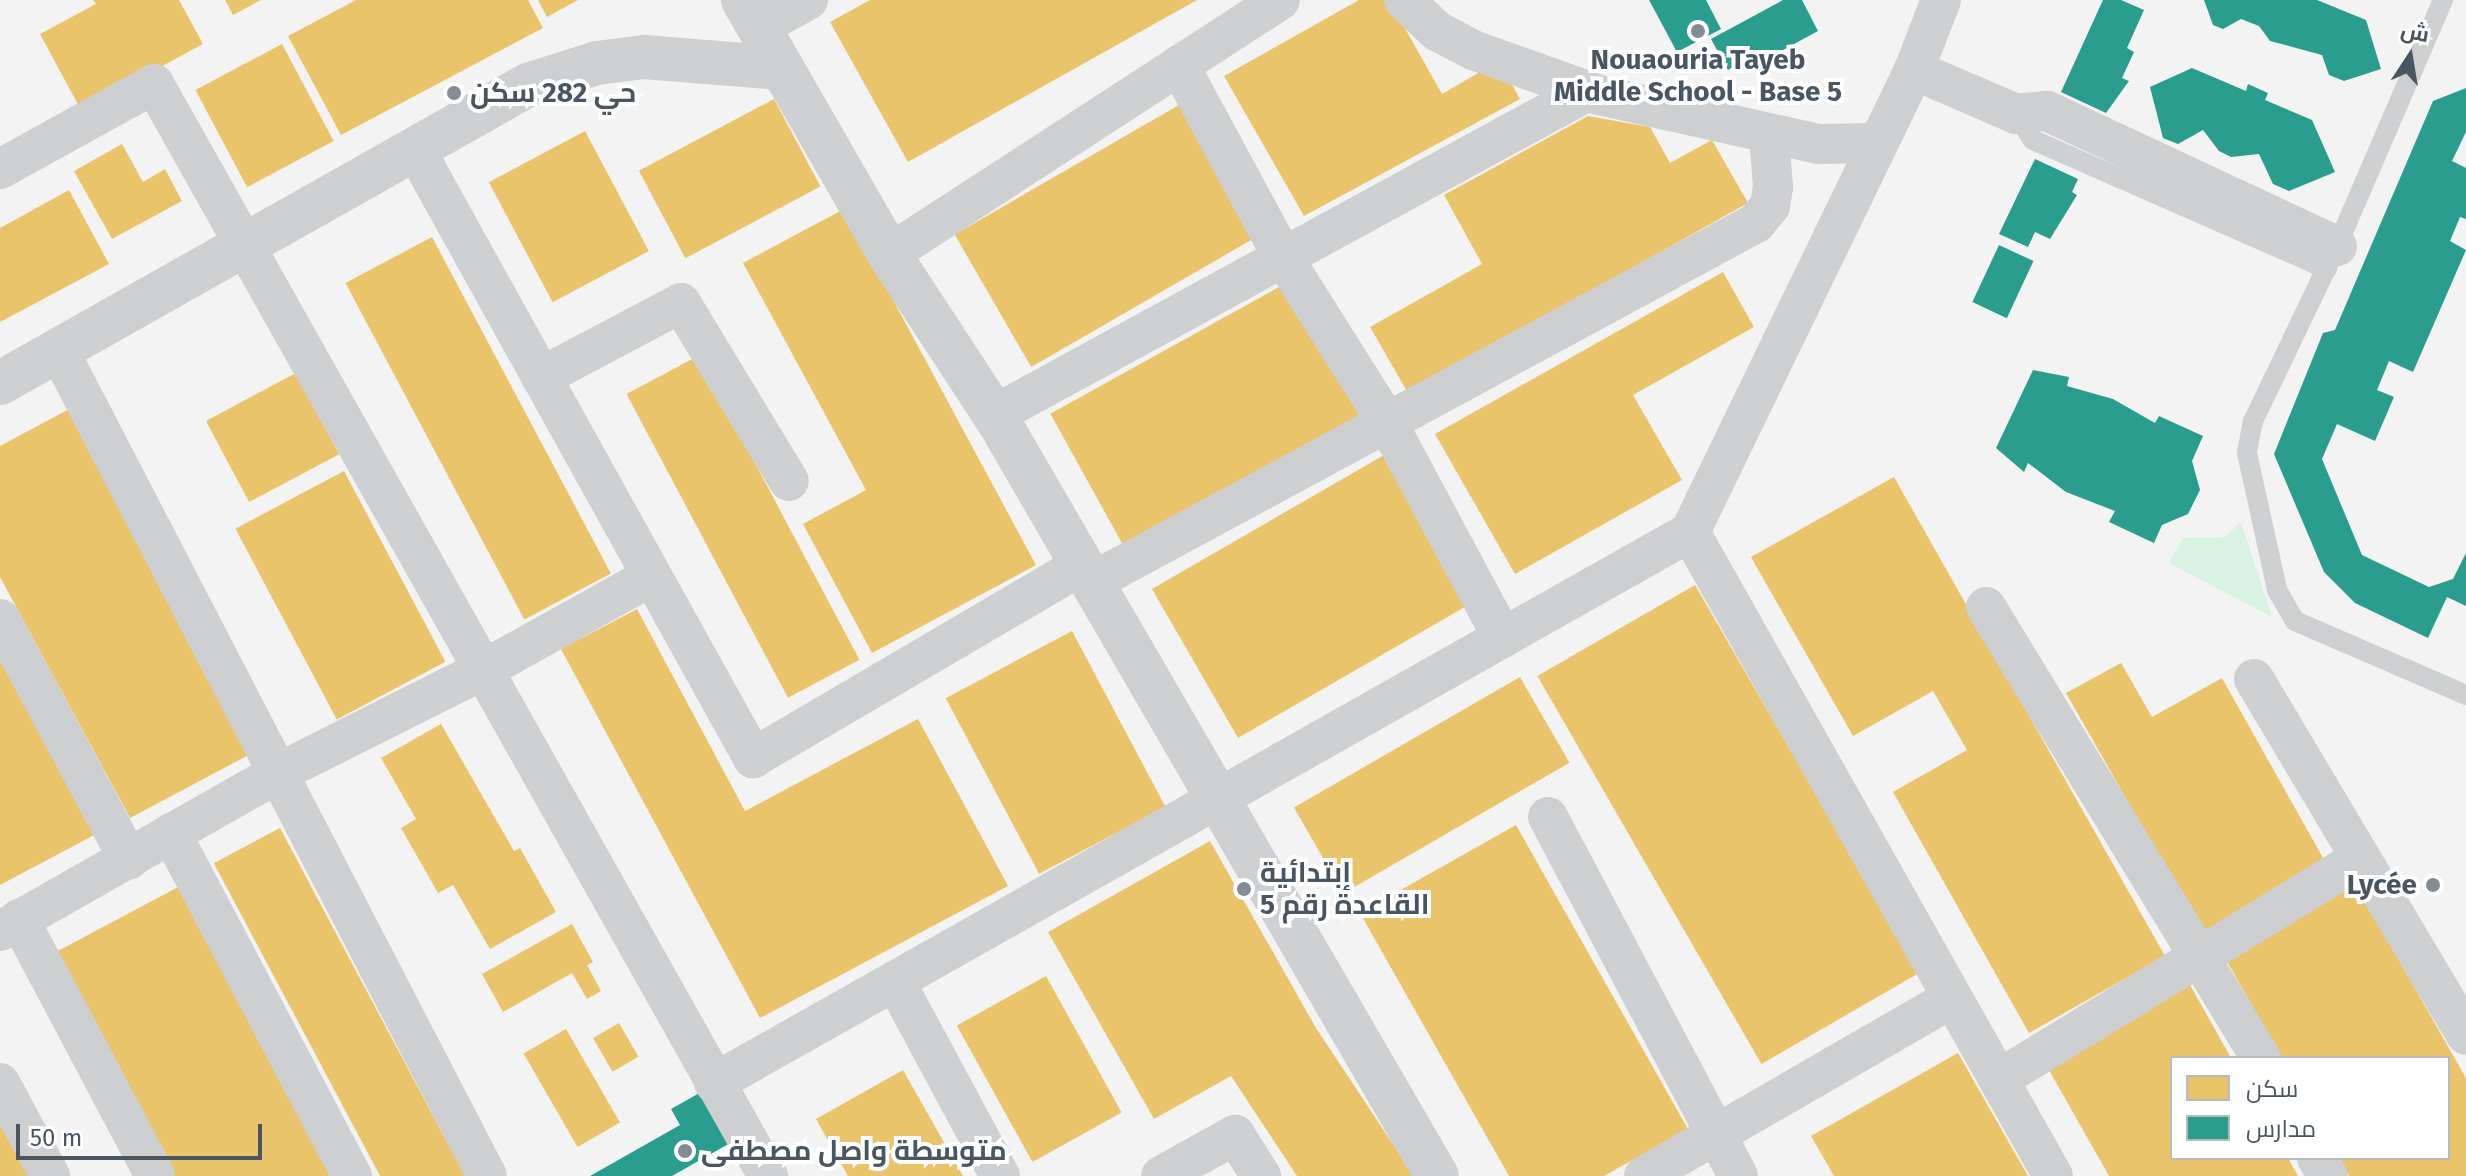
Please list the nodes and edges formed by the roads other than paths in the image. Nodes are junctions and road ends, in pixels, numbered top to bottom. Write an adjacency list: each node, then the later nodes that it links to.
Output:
1 (808, 0): 6 (street)
2 (1280, 0): 7 (street)
3 (1404, 0): 10 (street)
4 (1941, 0): 9 (street)
5 (2443, 0): 18 (lane)
6 (751, 13): 8 (street)
7 (1179, 65): 16 (street); 17 (street)
8 (780, 68): 13 (street); 16 (street)
9 (1914, 70): 12 (street); 18 (street)
10 (1588, 91): 11 (street); 17 (street)
11 (1769, 135): 12 (street); 23 (street)
12 (1878, 143): 25 (street)
13 (415, 149): 15 (street); 20 (street)
14 (0, 169): 15 (street)
15 (245, 246): 19 (street); 31 (street)
16 (889, 254): 22 (street)
17 (1283, 257): 22 (street); 23 (street)
18 (2332, 257): 33 (lane)
19 (59, 351): 21 (street); 34 (street)
20 (541, 377): 24 (street); 27 (street)
21 (0, 383)
22 (994, 415): 26 (street)
23 (1387, 422): 26 (street); 30 (street)
24 (789, 481)
25 (1690, 532): 30 (street); 43 (street)
26 (1087, 574): 27 (street); 35 (street)
27 (650, 577): 31 (street)
28 (1986, 607): 41 (street)
29 (0, 619): 39 (street)
30 (1503, 638): 35 (street)
31 (483, 670): 34 (street); 48 (street)
32 (2254, 679): 38 (street)
33 (2466, 695)
34 (278, 773): 37 (street); 53 (street)
35 (1218, 799): 42 (street); 58 (street)
36 (1548, 817): 49 (street)
37 (171, 833): 39 (street); 52 (street)
38 (2361, 858): 41 (street); 44 (street)
39 (129, 860): 40 (street)
40 (9, 925): 51 (street)
41 (2203, 956): 45 (street); 46 (street)
42 (895, 981): 48 (street); 55 (street)
43 (1952, 998): 46 (street); 49 (street)
44 (2466, 1035)
45 (2260, 1056)
46 (1999, 1079): 61 (street)
47 (0, 1083): 50 (street)
48 (714, 1083): 54 (street)
49 (1715, 1135): 59 (street); 60 (street)
50 (50, 1176)
51 (155, 1176)
52 (352, 1176)
53 (487, 1176)
54 (768, 1176)
55 (1000, 1176)
56 (1161, 1176): 57 (street)
57 (1261, 1176)
58 (1437, 1176)
59 (1644, 1176)
60 (1738, 1176)
61 (2053, 1176)

